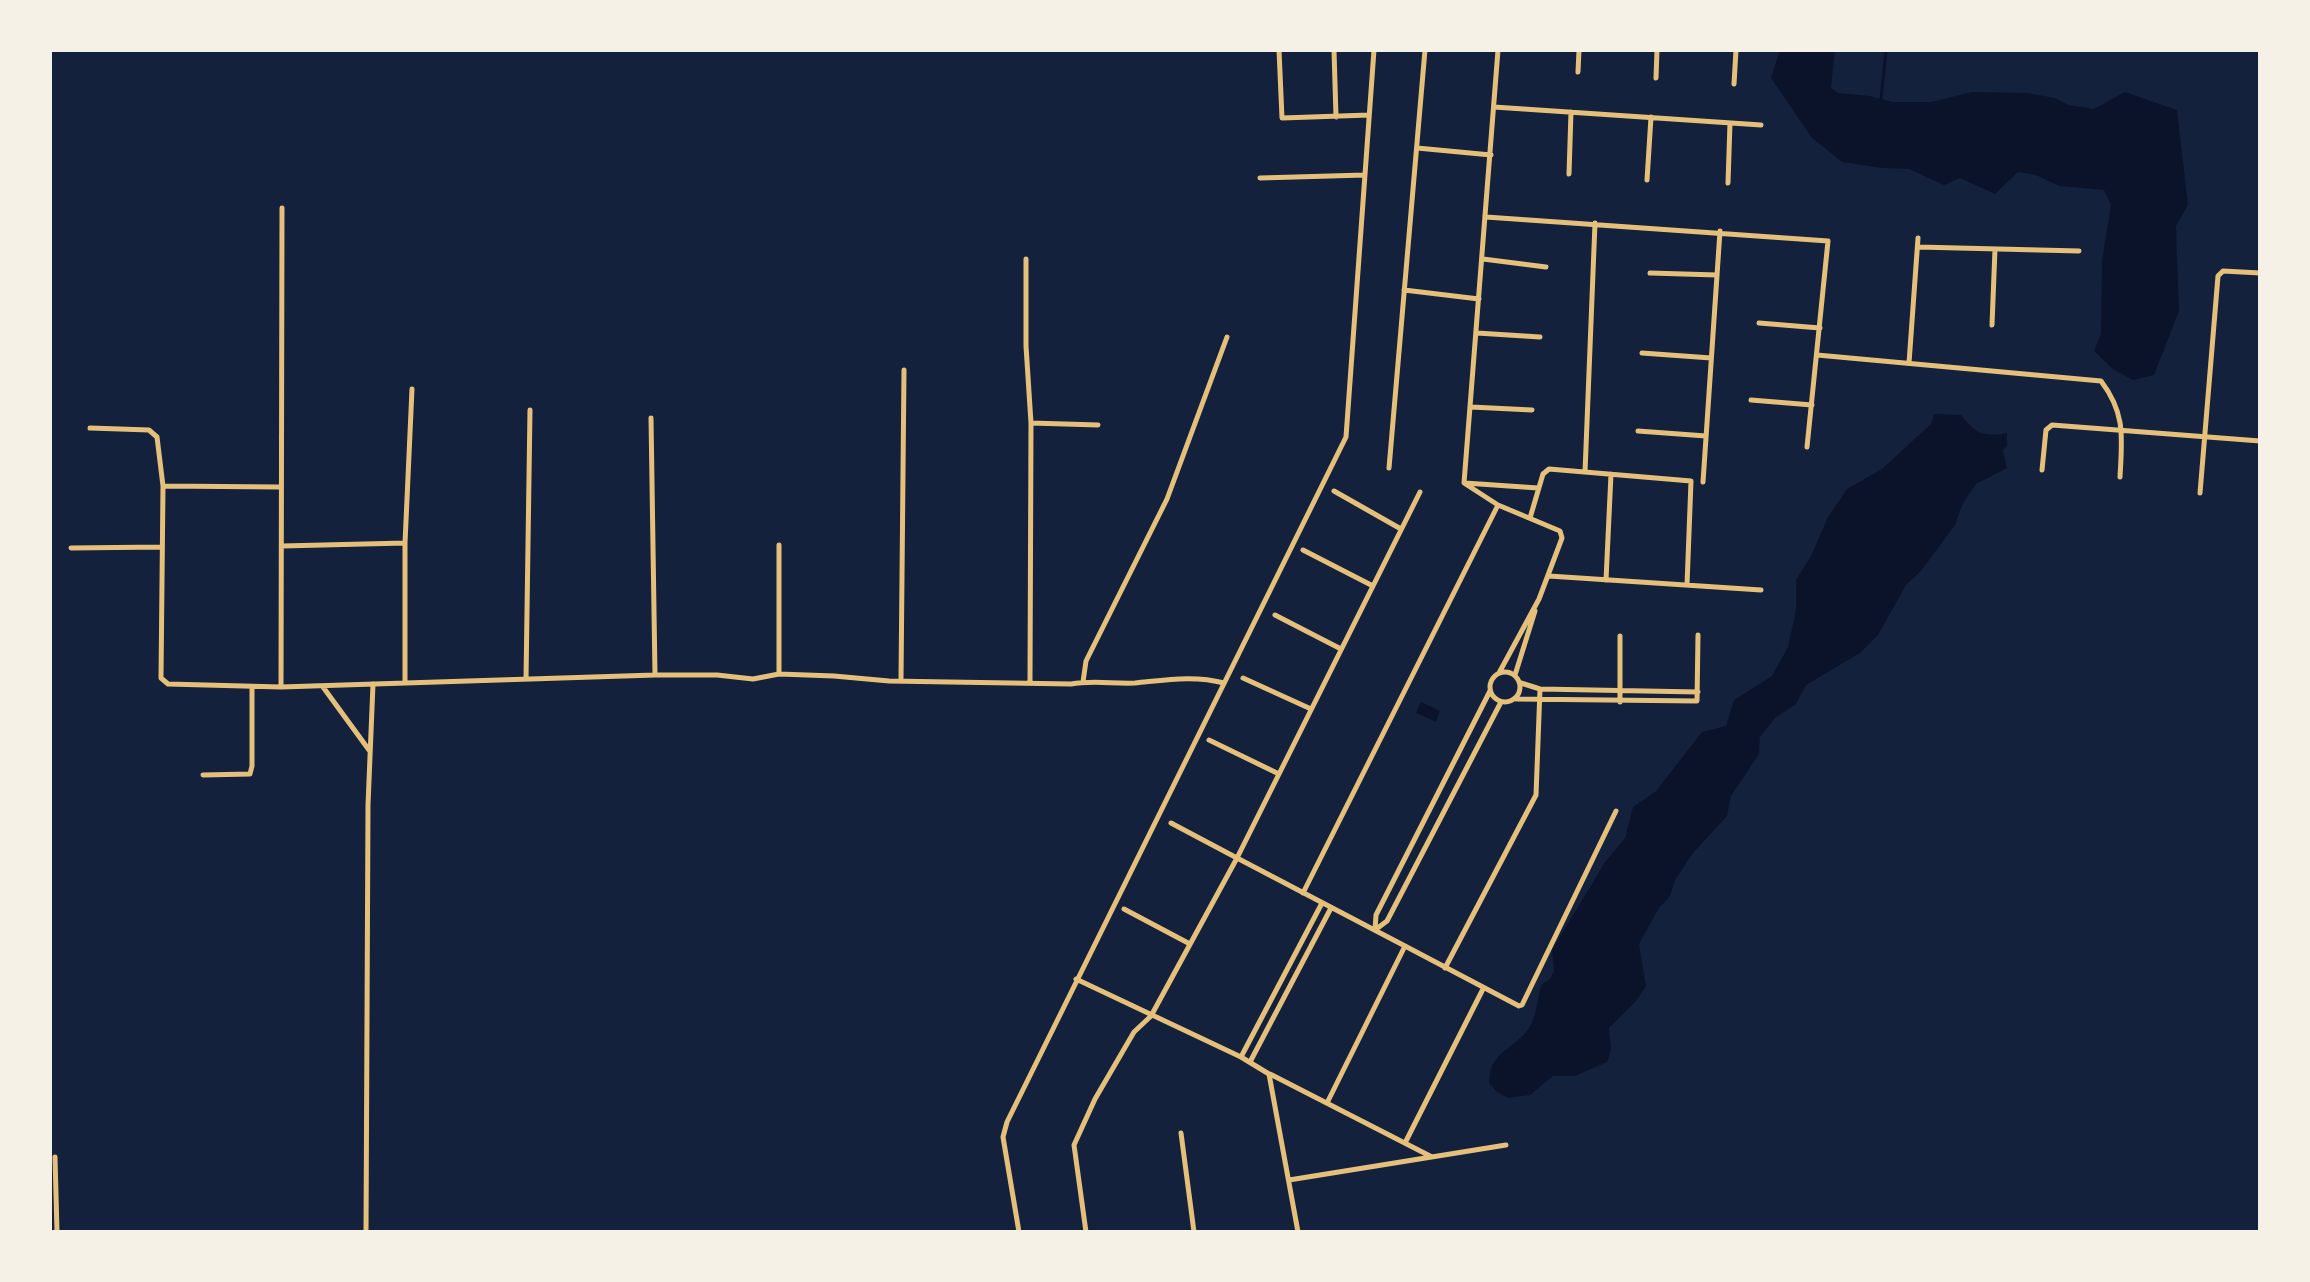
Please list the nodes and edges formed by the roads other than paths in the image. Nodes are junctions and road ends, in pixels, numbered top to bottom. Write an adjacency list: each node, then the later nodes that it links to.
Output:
1 (1279, 50): 15 (street)
2 (1334, 50): 15 (street)
3 (1374, 50): 14 (street)
4 (1425, 50): 19 (street)
5 (1498, 50): 12 (street)
6 (1579, 50): 9 (street)
7 (1657, 50): 10 (street)
8 (1736, 50): 11 (street)
9 (1578, 72)
10 (1656, 78)
11 (1734, 84)
12 (1494, 107): 13 (street); 20 (street)
13 (1571, 112): 16 (street); 21 (street)
14 (1369, 115): 15 (street); 22 (street)
15 (1336, 117)
16 (1651, 117): 17 (street); 24 (street)
17 (1730, 123): 18 (street); 25 (street)
18 (1761, 125)
19 (1417, 148): 20 (street); 40 (street)
20 (1491, 155): 27 (street)
21 (1569, 174)
22 (1365, 175): 23 (street); 111 (street)
23 (1260, 178)
24 (1647, 180)
25 (1728, 183)
26 (282, 208): 77 (street)
27 (1486, 217): 28 (street); 35 (street)
28 (1595, 223): 29 (street); 71 (street)
29 (1720, 231): 39 (street); 44 (street)
30 (1918, 238): 31 (street)
31 (1918, 247): 32 (street); 51 (street)
32 (1995, 249): 33 (street); 43 (street)
33 (2079, 251)
34 (1026, 259): 60 (street)
35 (1483, 259): 36 (street); 41 (street)
36 (1546, 267)
37 (1650, 273): 39 (street)
38 (2260, 273): 66 (street)
39 (1717, 275): 50 (street)
40 (1404, 290): 41 (street); 69 (street)
41 (1479, 299): 45 (street)
42 (1759, 323): 44 (street)
43 (1992, 325)
44 (1820, 328): 49 (street)
45 (1477, 333): 47 (street); 56 (street)
46 (1227, 337): 110 (street)
47 (1540, 337)
48 (1642, 353): 50 (street)
49 (1817, 355): 51 (street); 55 (street)
50 (1711, 358): 65 (street)
51 (1909, 363): 63 (street)
52 (904, 370): 107 (street)
53 (412, 389): 85 (street)
54 (1751, 400): 55 (street)
55 (1812, 405): 68 (street)
56 (1471, 407): 58 (street); 75 (street)
57 (530, 410): 106 (street)
58 (1532, 410)
59 (651, 418): 103 (street)
60 (1031, 423): 61 (street); 109 (street)
61 (1098, 425)
62 (90, 428): 76 (street)
63 (2123, 430): 66 (street); 70 (street); 73 (street)
64 (1638, 431): 65 (street)
65 (1706, 436): 74 (street)
66 (2204, 437): 67 (street); 81 (street)
67 (2260, 441)
68 (1807, 447)
69 (1389, 468)
70 (2042, 470)
71 (1585, 472): 72 (street); 78 (street)
72 (1611, 474): 92 (street); 93 (street)
73 (2120, 477)
74 (1703, 482)
75 (1464, 483): 78 (street); 82 (street)
76 (163, 486): 77 (street); 88 (street)
77 (280, 487): 87 (street)
78 (1538, 488): 83 (street)
79 (1334, 491): 84 (street)
80 (1420, 492): 84 (street)
81 (2200, 493)
82 (1498, 505): 83 (street); 133 (street)
83 (1530, 518): 91 (street)
84 (1401, 529): 94 (street)
85 (405, 543): 87 (street); 108 (street)
86 (779, 545): 102 (street)
87 (282, 546): 116 (street)
88 (161, 547): 89 (street); 115 (street)
89 (71, 548)
90 (1303, 550): 94 (street)
91 (1549, 576): 92 (street); 96 (street)
92 (1606, 580): 93 (street)
93 (1687, 585): 95 (street)
94 (1373, 586): 100 (street)
95 (1761, 590)
96 (1539, 599): 101 (street); 104 (street)
97 (1275, 615): 100 (street)
98 (1698, 635): 120 (street)
99 (1620, 636): 119 (street)
100 (1341, 649): 125 (street)
101 (1499, 673): 104 (street); 118 (street)
102 (779, 674): 103 (street); 107 (street)
103 (655, 675): 106 (street)
104 (1515, 675): 112 (street)
105 (1243, 678): 125 (street)
106 (526, 679): 108 (street)
107 (901, 680): 109 (street)
108 (405, 682): 113 (street)
109 (1030, 682): 110 (street)
110 (1083, 682): 111 (street)
111 (1224, 683): 141 (street)
112 (1521, 683): 117 (street); 121 (street)
113 (373, 684): 114 (street); 127 (street)
114 (323, 686): 116 (street); 127 (street)
115 (252, 687): 116 (street); 129 (street)
116 (281, 687)
117 (1540, 689): 119 (street); 122 (street)
118 (1490, 691): 123 (street); 137 (street)
119 (1620, 691): 120 (street); 124 (street)
120 (1698, 692): 124 (street)
121 (1516, 699): 122 (street); 123 (street)
122 (1539, 700): 124 (street); 140 (street)
123 (1501, 702): 137 (street)
124 (1620, 702)
125 (1311, 709): 128 (street)
126 (1209, 740): 128 (street)
127 (370, 751): 155 (street)
128 (1279, 774): 132 (street)
129 (203, 775)
130 (1616, 811): 142 (street)
131 (1171, 823): 132 (street)
132 (1237, 858): 133 (street); 138 (street)
133 (1303, 893): 134 (street)
134 (1322, 903): 135 (street); 144 (street)
135 (1331, 908): 137 (street); 145 (street)
136 (1124, 909): 138 (street)
137 (1375, 930): 139 (street)
138 (1190, 944): 143 (street)
139 (1405, 946): 140 (street); 147 (street)
140 (1445, 968): 142 (street)
141 (1076, 979): 143 (street); 156 (street)
142 (1483, 989): 149 (street)
143 (1151, 1016): 144 (street); 157 (street)
144 (1241, 1057): 145 (street)
145 (1250, 1062): 146 (street)
146 (1269, 1074): 147 (street); 153 (street)
147 (1327, 1103): 149 (street)
148 (1181, 1133): 158 (street)
149 (1405, 1143): 152 (street)
150 (1506, 1145): 152 (street)
151 (55, 1157): 154 (street)
152 (1432, 1157): 153 (street)
153 (1289, 1180): 159 (street)
154 (57, 1232)
155 (366, 1232)
156 (1019, 1232)
157 (1086, 1232)
158 (1194, 1232)
159 (1298, 1232)

